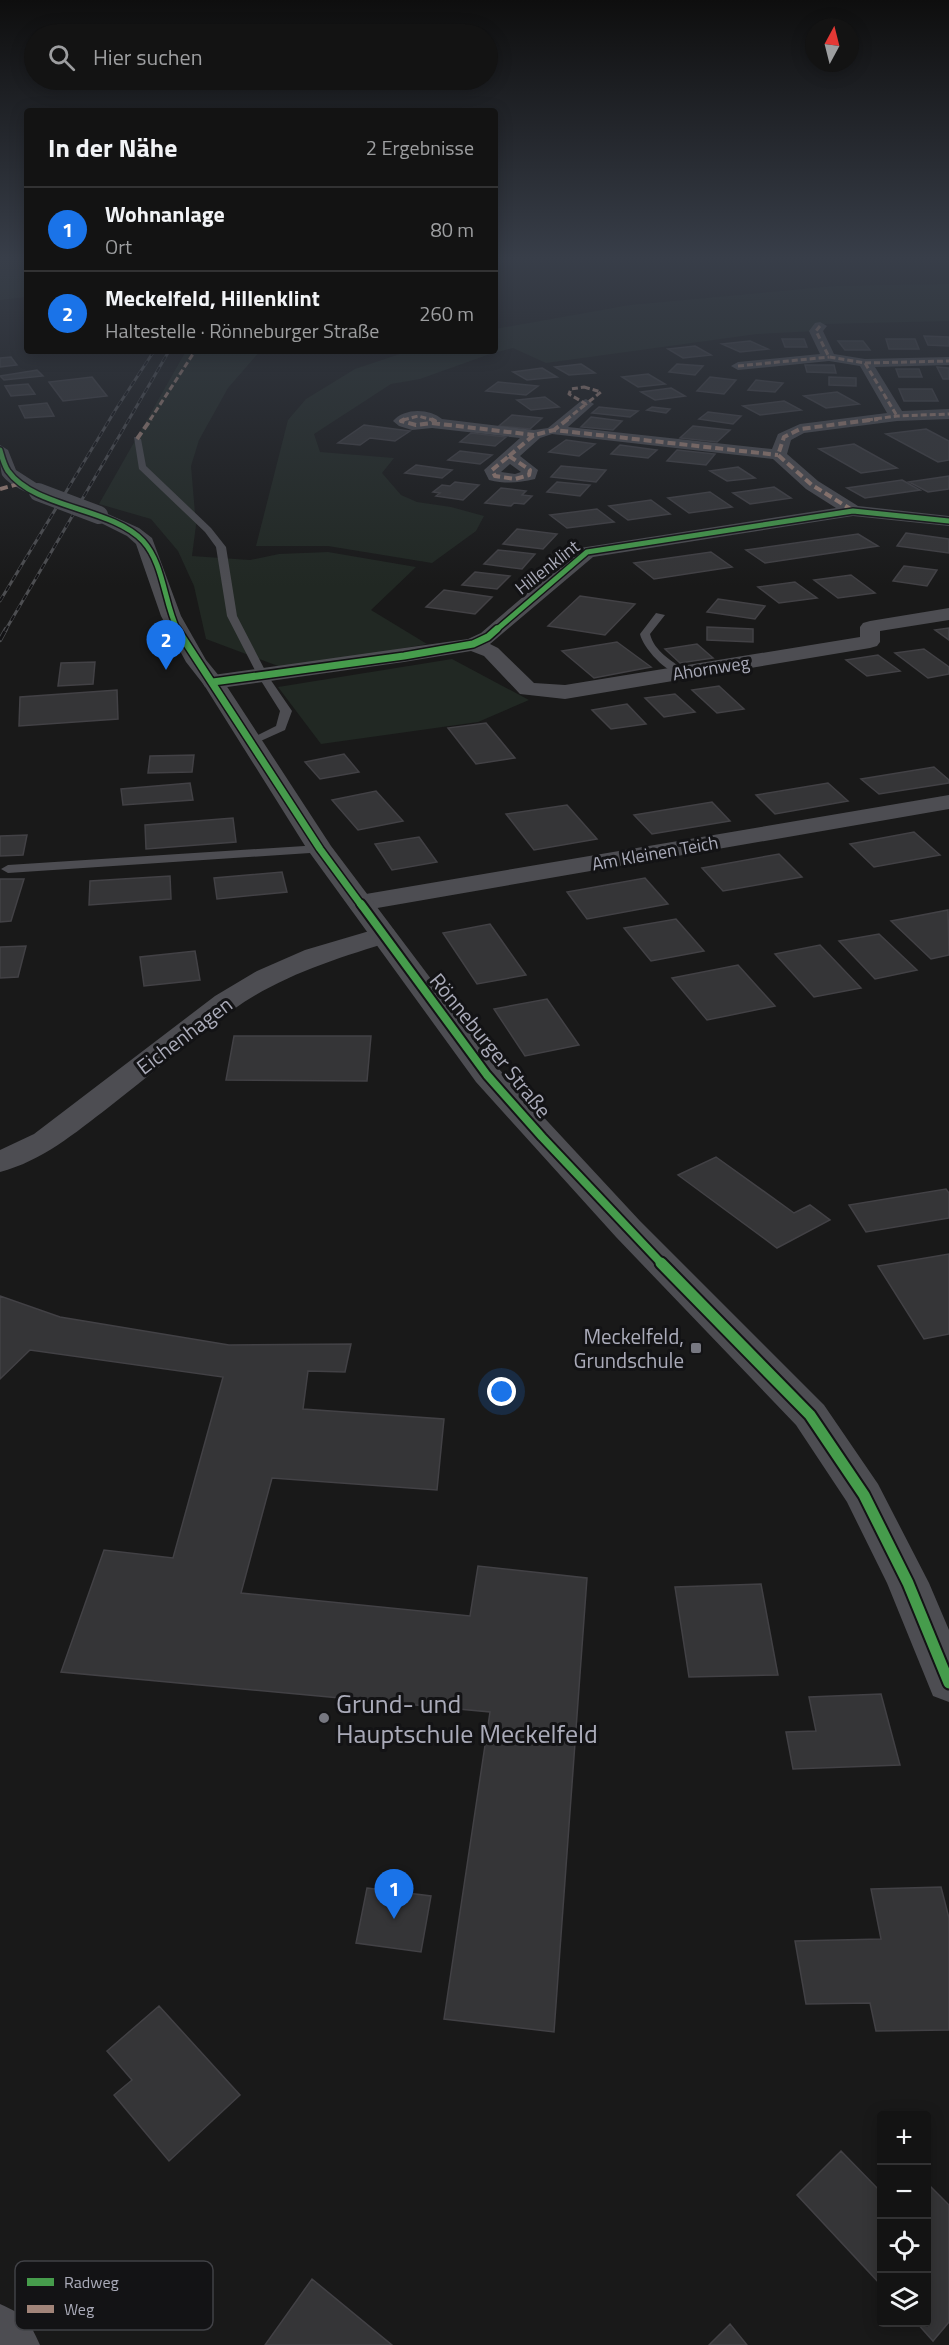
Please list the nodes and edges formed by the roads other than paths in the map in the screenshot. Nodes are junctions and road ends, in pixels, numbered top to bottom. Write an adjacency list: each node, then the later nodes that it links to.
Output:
1 (868, 367): 4 (street)
2 (586, 404): 6 (street)
3 (949, 414): 4 (street)
4 (897, 416): 10 (street)
5 (432, 423): 7 (street)
6 (554, 430): 7 (street); 10 (street)
7 (534, 435): 11 (street)
8 (137, 439): 18 (lane)
9 (0, 450): 19 (street, Rönneburger Straße, bridge)
10 (778, 455): 12 (street)
11 (509, 456)
12 (853, 511): 13 (street, Hillenklint); 16 (street, Hillenklint)
13 (949, 521)
14 (949, 614): 17 (street, Ahornweg)
15 (660, 615): 17 (lane)
16 (473, 644): 17 (street, Ahornweg); 18 (street, Hillenklint)
17 (680, 672)
18 (263, 676): 19 (street, Hillenklint); 20 (lane)
19 (213, 682): 20 (street, Rönneburger Straße)
20 (250, 742): 22 (street, Rönneburger Straße)
21 (949, 802): 24 (street, Am Kleinen Teich)
22 (321, 849): 23 (lane); 24 (street, Rönneburger Straße)
23 (8, 869)
24 (360, 903): 25 (street, Rönneburger Straße)
25 (383, 935): 26 (street, Eichenhagen); 27 (street, Rönneburger Straße)
26 (0, 1162)
27 (949, 1683)
28 (0, 2334): 29 (street)
29 (10, 2345)

